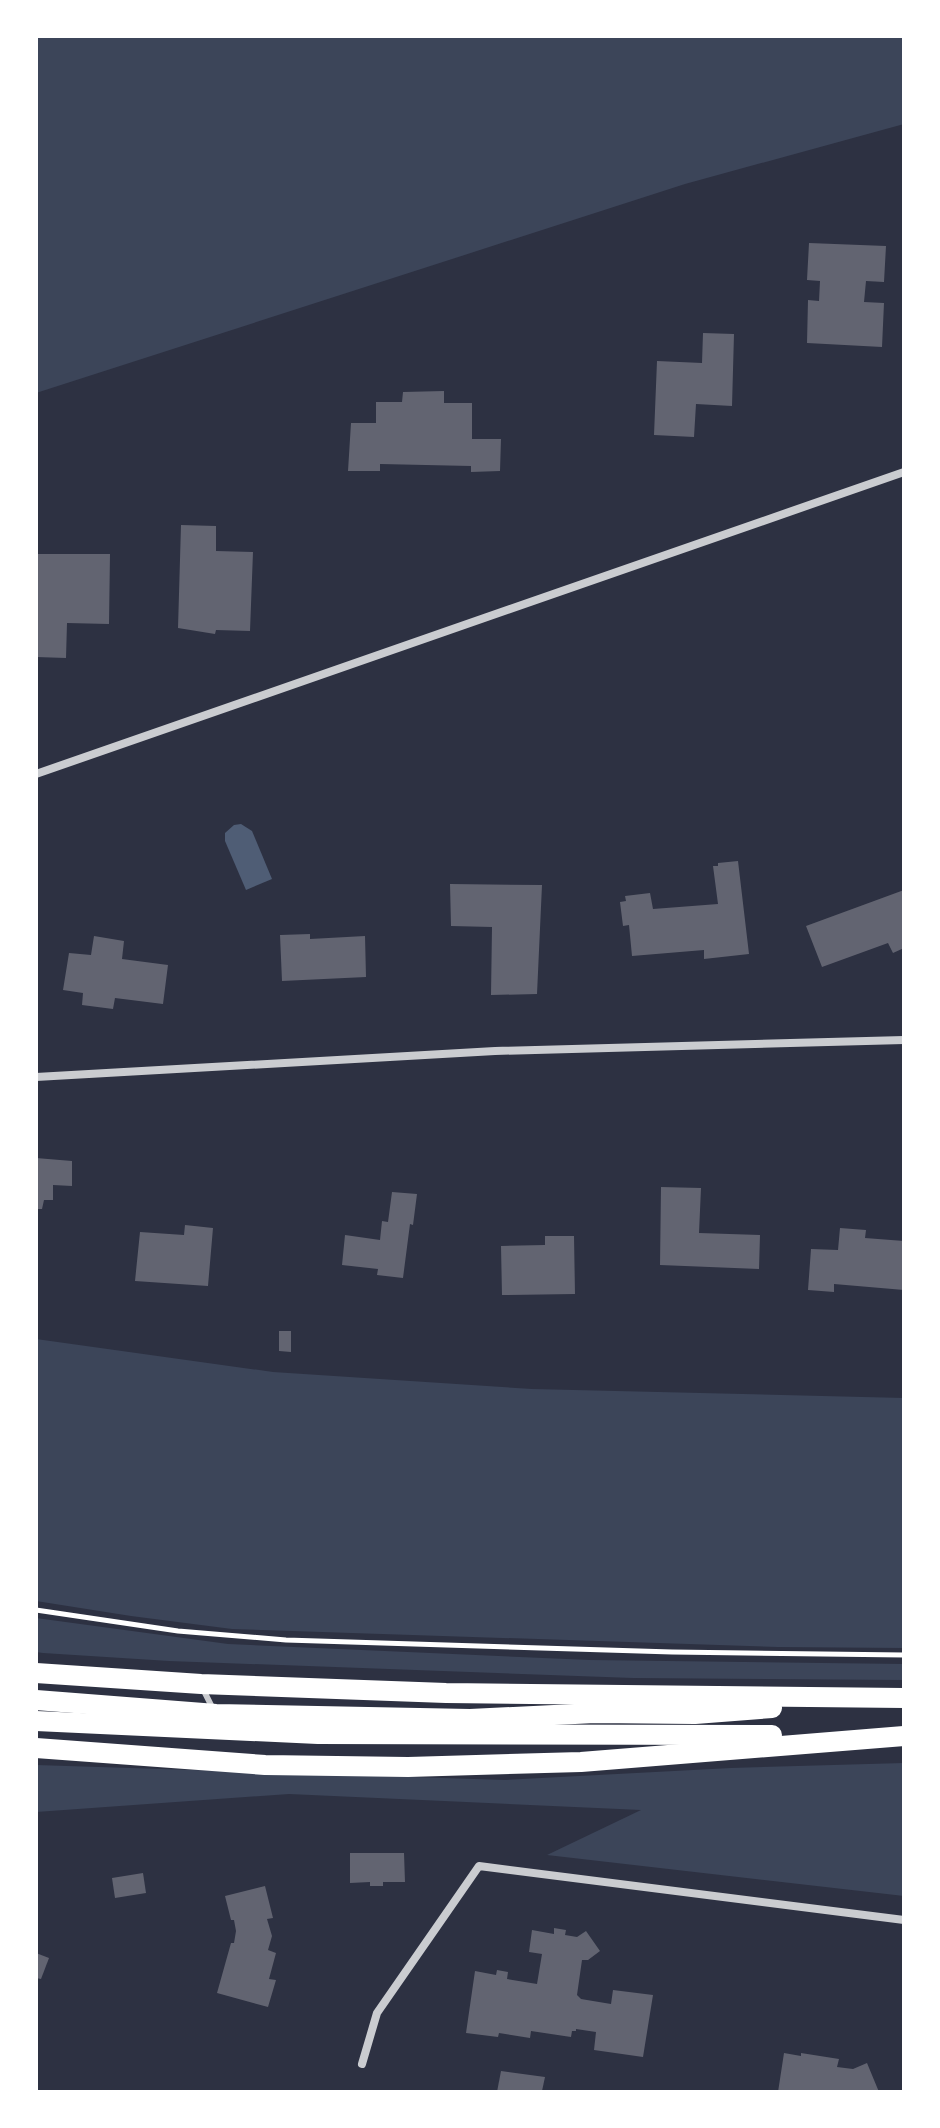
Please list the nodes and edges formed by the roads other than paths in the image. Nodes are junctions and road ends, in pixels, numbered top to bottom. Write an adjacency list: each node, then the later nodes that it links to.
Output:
1 (904, 472): 2 (street)
2 (36, 774)
3 (904, 1040): 4 (street)
4 (36, 1077)
5 (36, 1673): 6 (main road)
6 (201, 1684): 7 (main road); 9 (lane)
7 (902, 1698): 9 (main road)
8 (36, 1700): 9 (main road)
9 (216, 1714)
10 (36, 1721): 11 (main road)
11 (904, 1736): 12 (main road)
12 (36, 1748)
13 (904, 1920): 14 (street)
14 (362, 2064)

